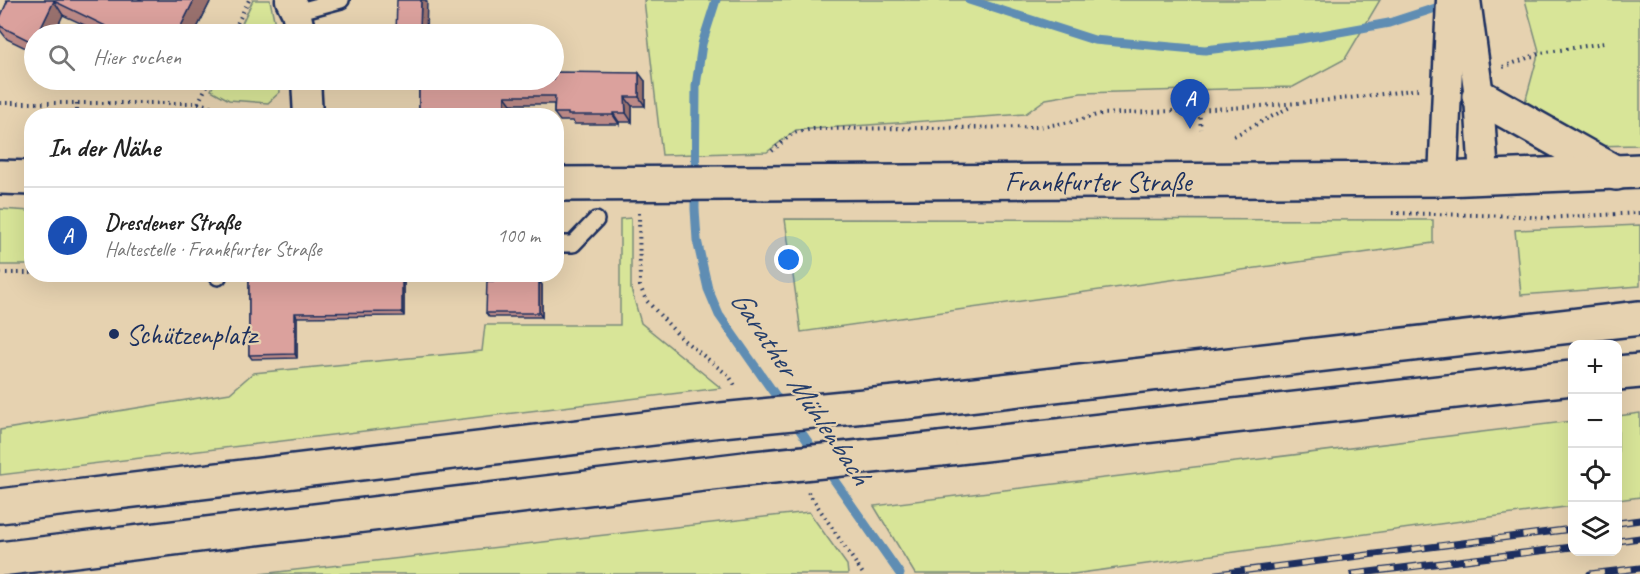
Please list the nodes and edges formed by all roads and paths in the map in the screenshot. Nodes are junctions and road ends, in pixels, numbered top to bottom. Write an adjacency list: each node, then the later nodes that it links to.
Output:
1 (249, 0): 6 (path)
2 (341, 0): 5 (lane)
3 (1451, 0): 19 (street)
4 (1466, 0): 8 (street)
5 (296, 16)
6 (237, 24)
7 (1604, 43): 8 (path)
8 (1478, 81): 23 (main road); 27 (street)
9 (205, 90): 13 (path)
10 (307, 90): 17 (street)
11 (0, 103): 12 (path)
12 (77, 103): 13 (path); 15 (path)
13 (198, 103): 16 (path)
14 (1293, 105): 18 (path); 19 (path); 21 (path)
15 (77, 108)
16 (218, 108)
17 (308, 108)
18 (1199, 111): 20 (path); 22 (path)
19 (1445, 118): 26 (street)
20 (1201, 129)
21 (1234, 136)
22 (765, 153)
23 (1628, 172): 27 (main road, Frankfurter Straße)
24 (0, 177): 25 (main road)
25 (24, 178)
26 (1443, 178): 27 (main road, Frankfurter Straße); 28 (main road, Frankfurter Straße)
27 (1484, 178)
28 (564, 184)
29 (596, 220): 30 (lane)
30 (564, 244)
31 (0, 273): 32 (path)
32 (24, 273)
33 (1640, 318): 37 (main road, bridge)
34 (1640, 371): 35 (main road)
35 (1622, 373)
36 (1568, 378): 38 (main road, bridge)
37 (0, 506)
38 (0, 559)

